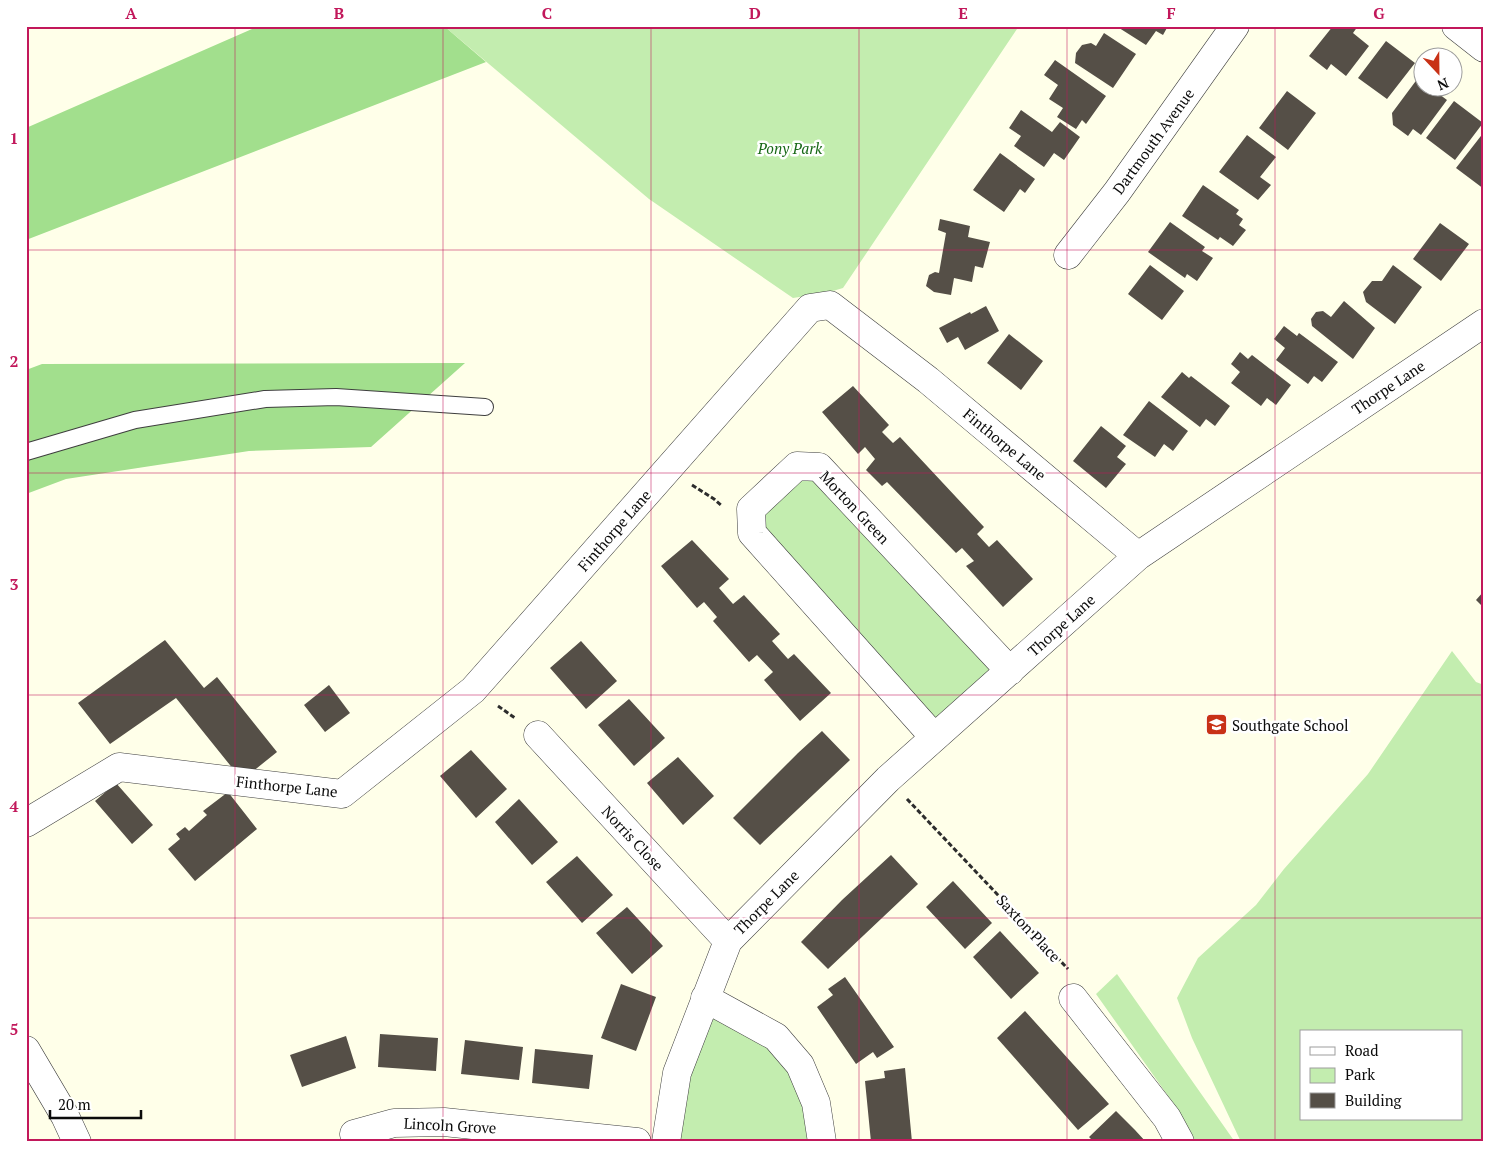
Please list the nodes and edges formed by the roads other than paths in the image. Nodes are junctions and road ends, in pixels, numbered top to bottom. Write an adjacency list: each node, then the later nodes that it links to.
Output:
1 (1235, 26): 4 (street, Dartmouth Avenue)
2 (1456, 26): 3 (street)
3 (1484, 48)
4 (1068, 255)
5 (1484, 323): 8 (street, Thorpe Lane)
6 (485, 407): 7 (lane)
7 (26, 452)
8 (1138, 556): 9 (street, Thorpe Lane); 12 (street, Finthorpe Lane)
9 (1010, 671): 11 (street, Thorpe Lane); 11 (street, Morton Green)
10 (538, 735): 13 (street, Norris Close)
11 (934, 737): 13 (street, Thorpe Lane)
12 (26, 823)
13 (728, 941): 14 (street, Thorpe Lane)
14 (705, 998): 20 (street, Thorpe Lane); 21 (street)
15 (1072, 998): 22 (street)
16 (26, 1050): 18 (street)
17 (354, 1134): 19 (street, Lincoln Grove)
18 (77, 1142)
19 (637, 1142)
20 (666, 1142)
21 (822, 1142)
22 (1180, 1142)

